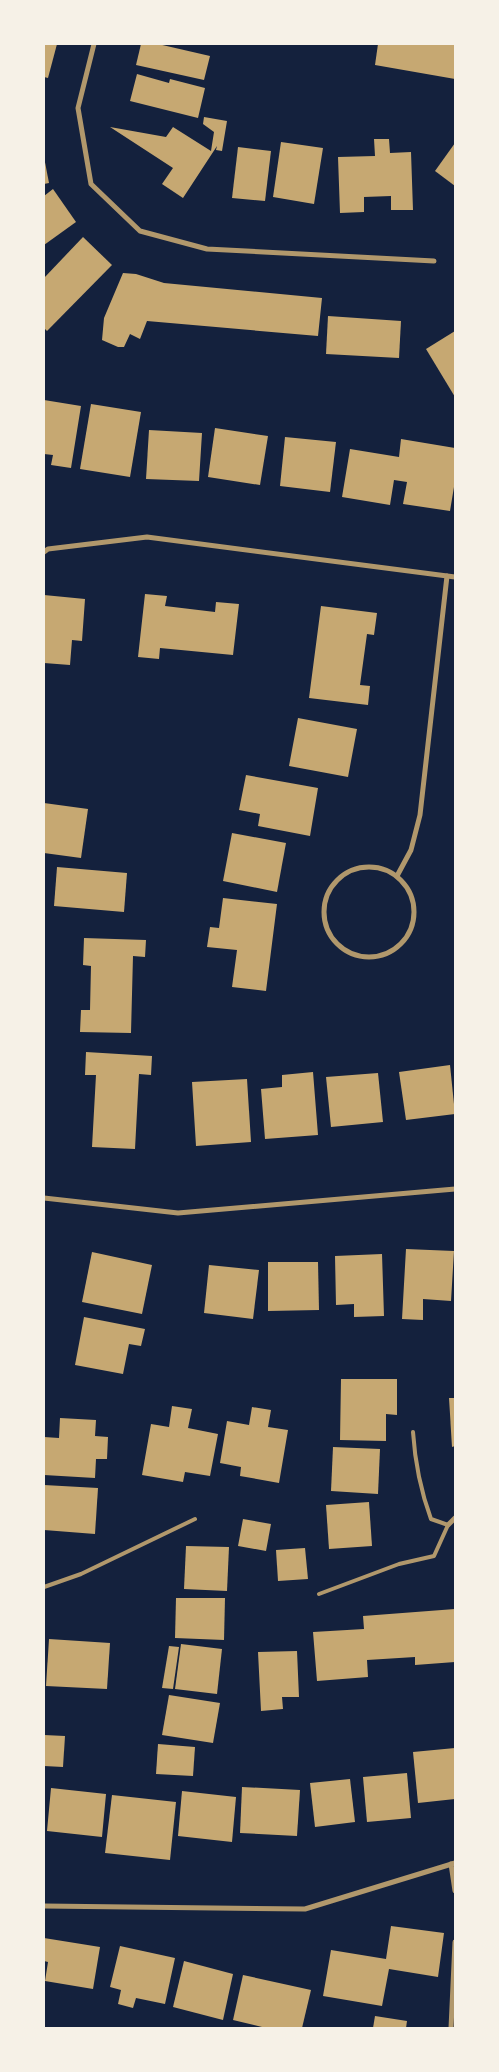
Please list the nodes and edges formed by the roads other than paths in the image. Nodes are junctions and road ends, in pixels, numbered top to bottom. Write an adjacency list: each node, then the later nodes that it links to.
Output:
1 (94, 44): 2 (street)
2 (434, 260)
3 (44, 552): 4 (street)
4 (447, 576): 5 (street); 6 (street)
5 (455, 577)
6 (397, 876): 6 (street)
7 (455, 1189): 8 (street)
8 (44, 1198)
9 (413, 1432): 12 (lane)
10 (455, 1518): 12 (street)
11 (195, 1519): 13 (lane)
12 (448, 1525): 14 (lane)
13 (44, 1587)
14 (319, 1594)
15 (453, 1864): 16 (street); 17 (street)
16 (455, 1891)
17 (44, 1906)
18 (455, 1942): 19 (street)
19 (452, 2028)

